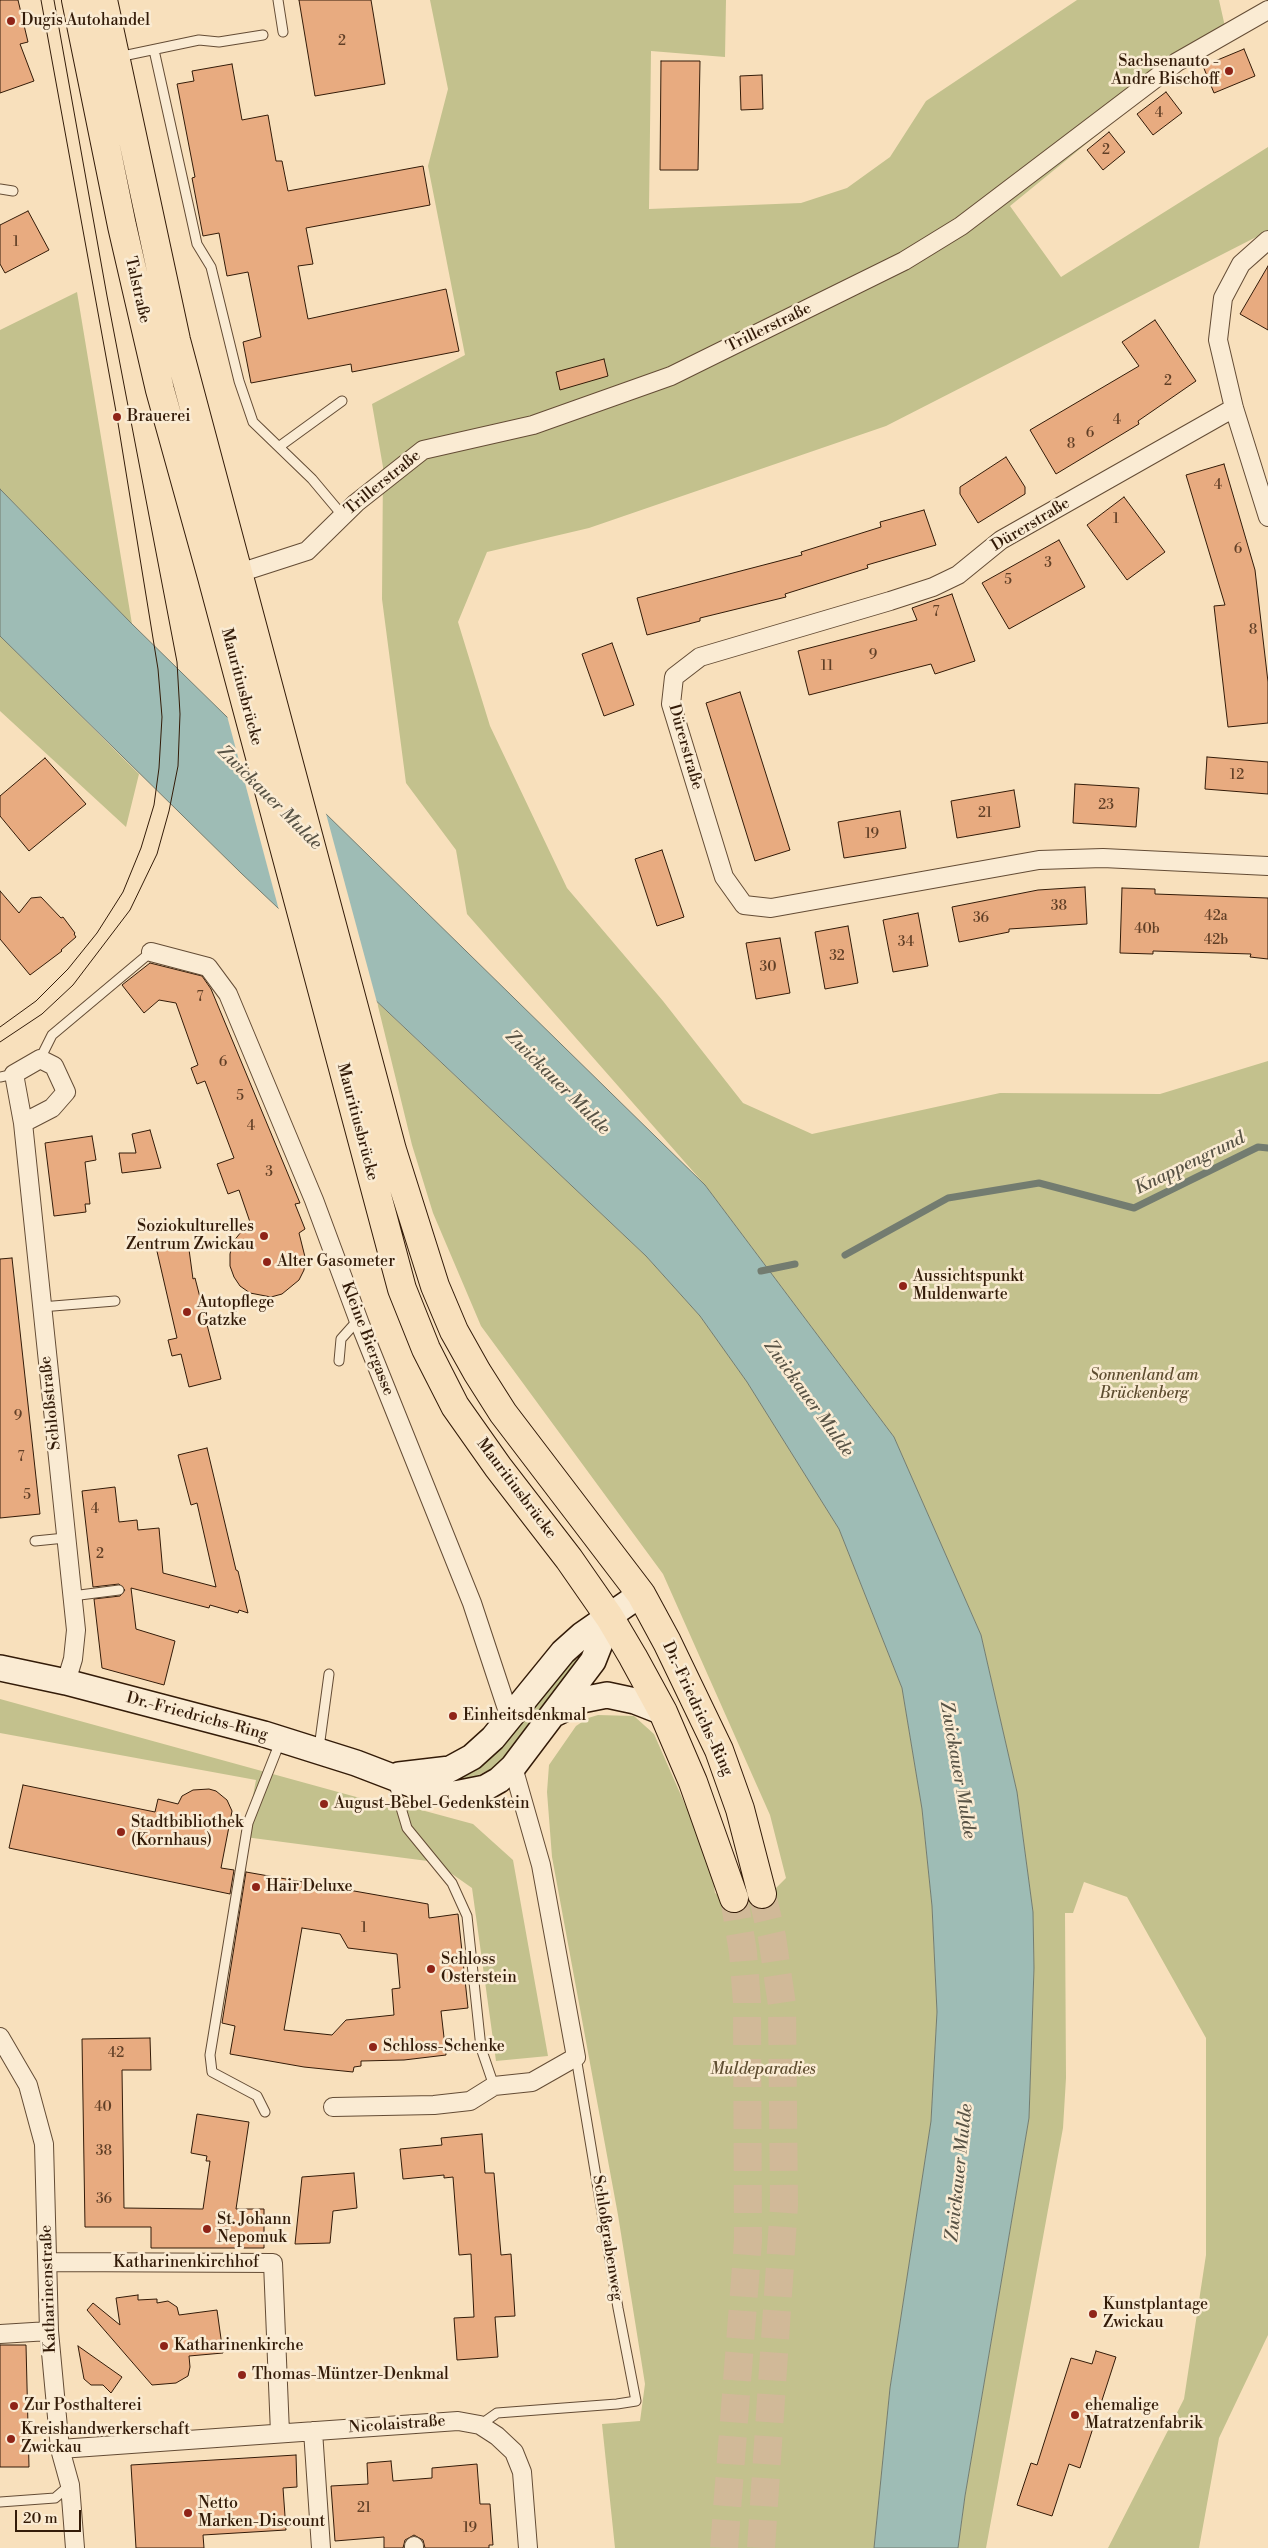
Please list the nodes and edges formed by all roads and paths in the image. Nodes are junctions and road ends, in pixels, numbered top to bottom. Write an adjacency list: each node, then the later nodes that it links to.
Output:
1 (76, 0): 8 (main road, Talstraße)
2 (103, 0): 8 (main road, Talstraße)
3 (278, 0): 5 (lane)
4 (1268, 10): 15 (street, Trillerstraße)
5 (283, 32)
6 (263, 35): 7 (lane)
7 (154, 50): 8 (lane); 14 (lane)
8 (102, 61): 17 (main road, Talstraße); 18 (main road, Talstraße)
9 (0, 190): 10 (lane)
10 (13, 190)
11 (1268, 240): 13 (street)
12 (342, 400): 14 (lane)
13 (1234, 408): 16 (street); 19 (street, Dürerstraße)
14 (280, 446): 15 (lane)
15 (343, 516): 17 (street, Trillerstraße)
16 (1268, 517)
17 (239, 573): 31 (main road, Mauritiusbrücke)
18 (212, 577): 33 (main road, Mauritiusbrücke)
19 (1268, 866)
20 (152, 952): 21 (lane); 26 (street, Kleine Biergasse)
21 (40, 1059): 22 (street, Schloßstraße); 23 (street)
22 (7, 1076): 23 (street, Schloßstraße)
23 (23, 1123): 25 (street, Schloßstraße)
24 (115, 1301): 25 (lane)
25 (41, 1307): 28 (street, Schloßstraße)
26 (358, 1320): 27 (lane); 39 (street, Kleine Biergasse)
27 (339, 1361)
28 (65, 1538): 29 (lane); 32 (street, Schloßstraße)
29 (35, 1541)
30 (119, 1590): 32 (lane)
31 (641, 1594): 33 (main road, Dr.-Friedrichs-Ring); 44 (main road, Dr.-Friedrichs-Ring)
32 (72, 1596): 36 (street, Schloßstraße)
33 (610, 1618): 37 (main road, Dr.-Friedrichs-Ring); 38 (main road, Dr.-Friedrichs-Ring); 39 (main road, Dr.-Friedrichs-Ring)
34 (0, 1668): 36 (main road, Dr.-Friedrichs-Ring)
35 (329, 1674): 41 (lane)
36 (66, 1682): 40 (main road, Dr.-Friedrichs-Ring)
37 (662, 1712): 38 (main road); 45 (main road, Dr.-Friedrichs-Ring)
38 (554, 1714): 42 (main road, Dr.-Friedrichs-Ring)
39 (510, 1718): 43 (main road, Dr.-Friedrichs-Ring)
40 (281, 1739): 41 (main road, Dr.-Friedrichs-Ring); 50 (lane)
41 (319, 1751): 43 (main road, Dr.-Friedrichs-Ring)
42 (512, 1767): 43 (main road, Dr.-Friedrichs-Ring); 47 (street, Schloßgrabenweg)
43 (392, 1776): 48 (lane)
44 (762, 1894)
45 (734, 1898)
46 (0, 2037): 51 (street, Katharinenstraße)
47 (576, 2057): 48 (street); 54 (lane, Schloßgrabenweg)
48 (494, 2086): 49 (street)
49 (333, 2107)
50 (265, 2112)
51 (48, 2262): 52 (street, Katharinenstraße); 56 (street, Katharinenkirchhof)
52 (49, 2331): 53 (street); 57 (street, Katharinenstraße)
53 (0, 2334)
54 (480, 2425): 55 (street, Nicolaistraße); 62 (street, Nicolaistraße)
55 (313, 2431): 56 (street, Nicolaistraße); 61 (street)
56 (280, 2434): 57 (street, Nicolaistraße)
57 (60, 2449): 58 (street, Katharinenstraße)
58 (70, 2485): 59 (lane); 60 (street, Katharinenstraße)
59 (0, 2502)
60 (75, 2548)
61 (321, 2548)
62 (528, 2548)

